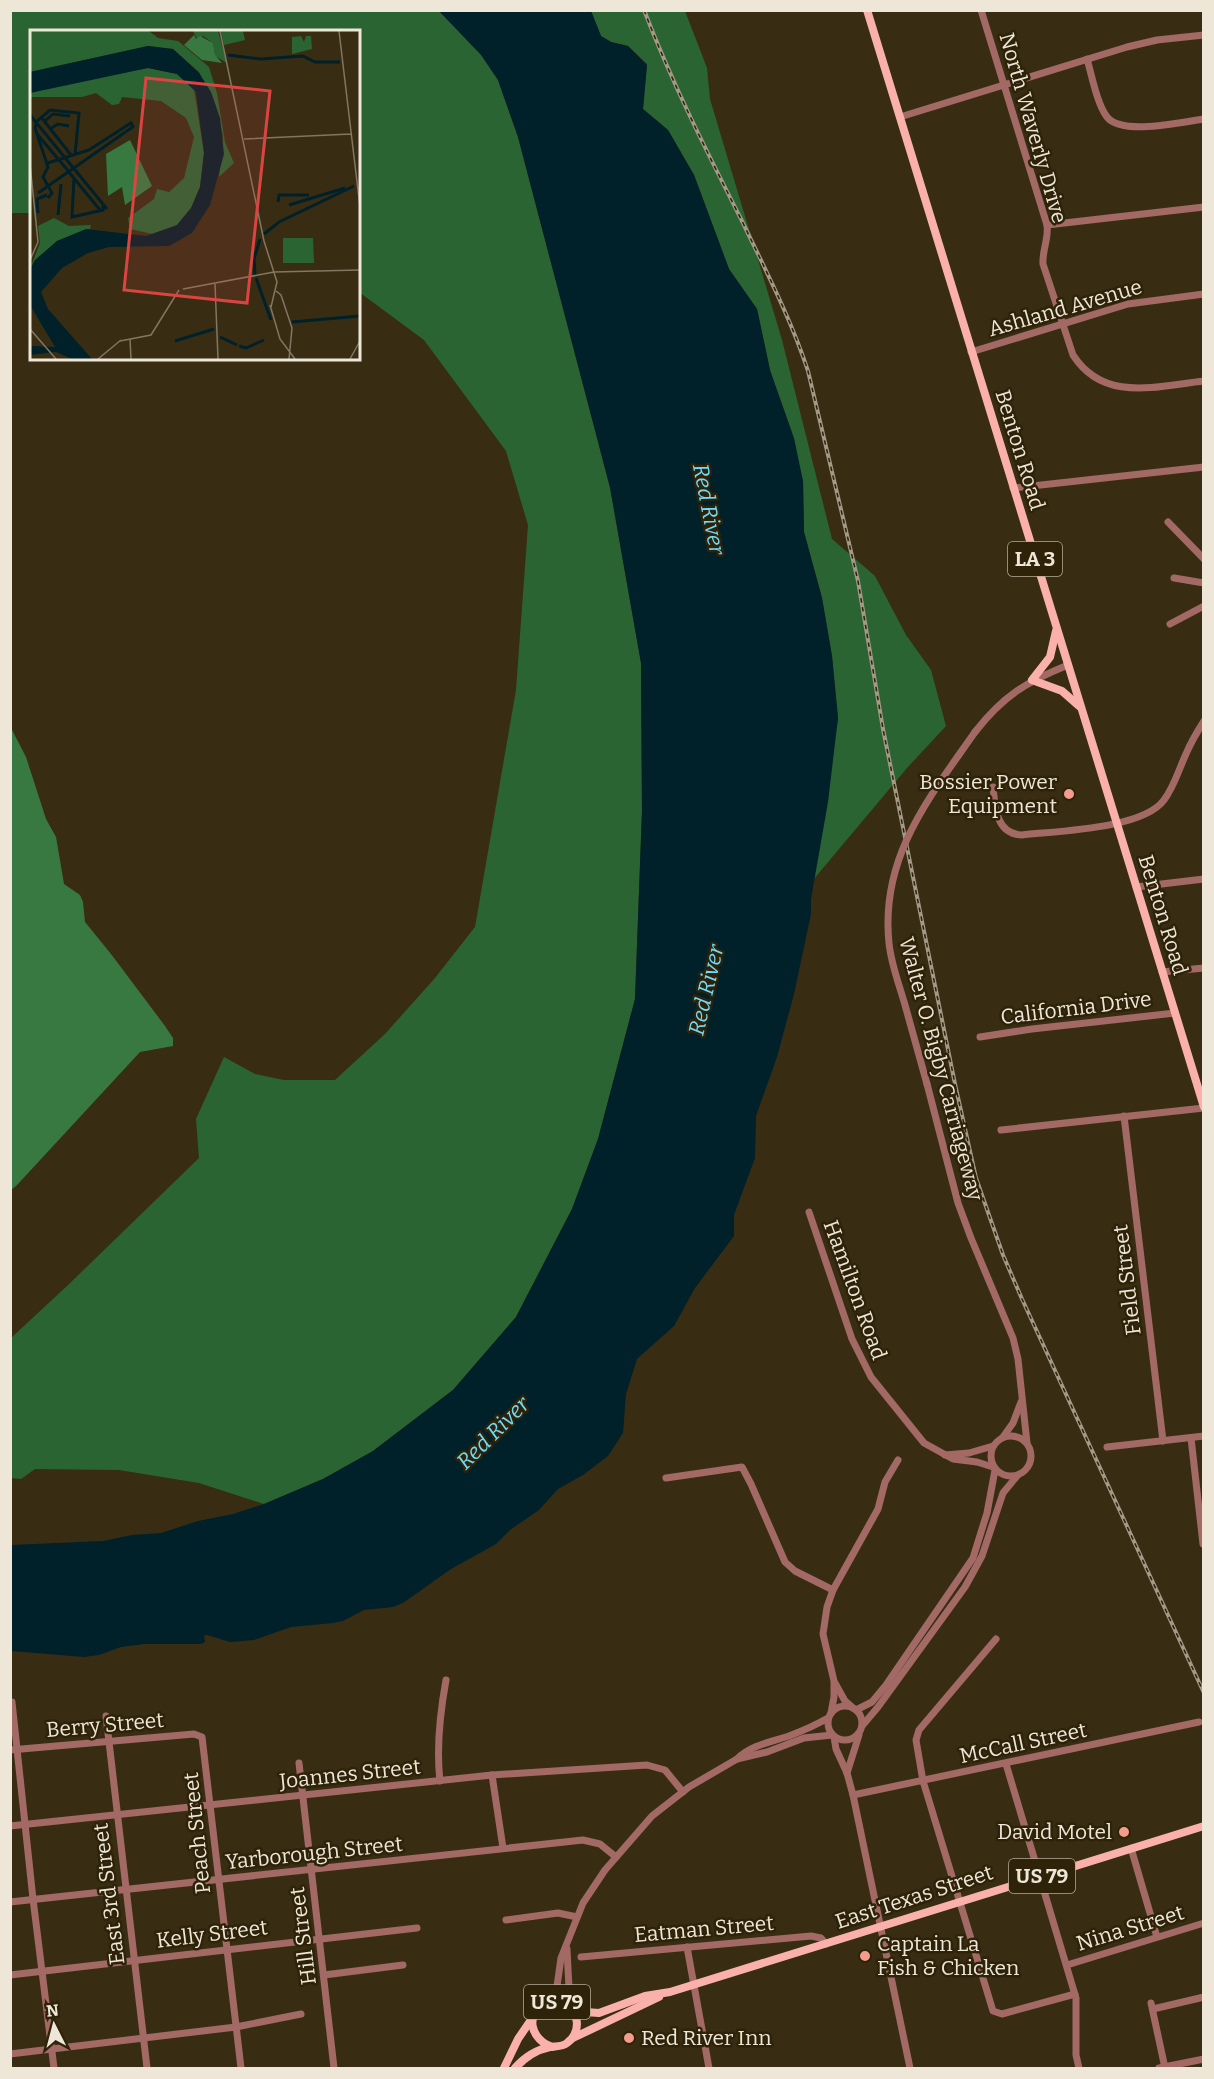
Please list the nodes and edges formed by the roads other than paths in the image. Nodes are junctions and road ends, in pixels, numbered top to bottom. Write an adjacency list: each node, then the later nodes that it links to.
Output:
1 (867, 10): 6 (main road, Benton Road / LA 3)
2 (981, 10): 5 (street, North Waverly Drive)
3 (1203, 35): 4 (street)
4 (1087, 59): 5 (street); 7 (street)
5 (1004, 85): 6 (street); 9 (street, North Waverly Drive)
6 (900, 117): 12 (main road, Benton Road / LA 3)
7 (1203, 119)
8 (1203, 207): 9 (street)
9 (1047, 225): 11 (street, North Waverly Drive)
10 (1203, 294): 11 (street, Ashland Avenue)
11 (1062, 324): 12 (street, Ashland Avenue); 13 (street, North Waverly Drive)
12 (971, 352): 15 (main road, Benton Road / LA 3)
13 (1203, 381)
14 (1203, 467): 15 (street)
15 (1013, 488): 22 (main road, Benton Road / LA 3)
16 (1168, 522): 17 (street)
17 (1203, 559)
18 (1174, 578): 19 (street)
19 (1203, 583)
20 (1203, 606): 21 (street)
21 (1170, 624)
22 (1057, 629): 23 (main road, Benton Road / LA 3); 24 (main road)
23 (1068, 665): 24 (street, Walter O. Bigby Carriageway); 25 (main road, Benton Road / LA 3)
24 (1032, 680): 25 (main road); 39 (street, Walter O. Bigby Carriageway, bridge)
25 (1082, 709): 28 (main road, Benton Road / LA 3)
26 (1203, 721): 28 (street)
27 (993, 787): 28 (street)
28 (1116, 824): 30 (main road, Benton Road / LA 3)
29 (1203, 879): 30 (street)
30 (1136, 887): 32 (main road, Benton Road / LA 3)
31 (1203, 968): 32 (street)
32 (1162, 972): 33 (main road, Benton Road / LA 3)
33 (1175, 1013): 34 (street, California Drive); 35 (main road, Benton Road / LA 3)
34 (980, 1037)
35 (1203, 1108): 36 (street)
36 (1124, 1116): 37 (street); 43 (street, Field Street)
37 (1001, 1130)
38 (809, 1212): 47 (street, Hamilton Road)
39 (1021, 1399): 41 (street, Walter O. Bigby Carriageway); 44 (street, Walter O. Bigby Carriageway)
40 (1203, 1436): 42 (street)
41 (1002, 1438): 44 (street); 45 (street)
42 (1191, 1438): 43 (street); 52 (street)
43 (1163, 1441): 46 (street)
44 (1027, 1443): 50 (street)
45 (993, 1446): 47 (street); 49 (street)
46 (1107, 1447)
47 (945, 1455): 49 (street, Hamilton Road)
48 (898, 1460): 53 (street)
49 (994, 1468): 50 (street); 58 (street)
50 (1017, 1476): 62 (street)
51 (666, 1478): 53 (street)
52 (1203, 1544)
53 (833, 1590): 56 (street)
54 (996, 1639): 73 (street)
55 (446, 1680): 72 (street)
56 (834, 1681): 58 (street); 60 (street)
57 (12, 1702): 66 (street)
58 (855, 1709): 60 (street); 62 (street)
59 (106, 1716): 65 (street, East 3rd Street)
60 (829, 1716): 63 (street); 67 (street)
61 (1199, 1722): 69 (street, McCall Street)
62 (861, 1729): 63 (street); 70 (street)
63 (833, 1736): 67 (street); 70 (street)
64 (202, 1737): 65 (street, Berry Street); 77 (street, Peach Street)
65 (108, 1742): 66 (street, Berry Street); 78 (street, East 3rd Street)
66 (14, 1750): 79 (street)
67 (737, 1759): 74 (street)
68 (298, 1763): 75 (street, Hill Street)
69 (1006, 1764): 73 (street, McCall Street); 86 (street)
70 (847, 1773): 76 (street)
71 (492, 1775): 72 (street, Joannes Street); 74 (street, Joannes Street); 82 (street)
72 (440, 1781): 75 (street, Joannes Street)
73 (923, 1781): 76 (street, McCall Street); 90 (street)
74 (683, 1792): 84 (street)
75 (302, 1796): 77 (street, Joannes Street); 85 (street, Hill Street)
76 (853, 1796): 95 (street)
77 (209, 1805): 78 (street, Joannes Street); 87 (street, Peach Street)
78 (116, 1815): 79 (street, Joannes Street); 88 (street, East 3rd Street)
79 (25, 1825): 80 (street, Joannes Street); 89 (street)
80 (10, 1826)
81 (1203, 1826): 83 (main road, East Texas Street / US 79)
82 (503, 1848): 84 (street, Yarborough Street); 85 (street, Yarborough Street)
83 (1131, 1848): 86 (main road, East Texas Street / US 79); 97 (street)
84 (616, 1857): 92 (street)
85 (312, 1870): 87 (street, Yarborough Street); 98 (street, Hill Street)
86 (1039, 1877): 90 (main road, East Texas Street / US 79); 106 (street)
87 (219, 1881): 88 (street, Yarborough Street); 101 (street, Peach Street)
88 (126, 1890): 89 (street, Yarborough Street); 104 (street, East 3rd Street)
89 (33, 1899): 91 (street, Yarborough Street); 107 (street)
90 (961, 1901): 95 (main road, East Texas Street / US 79); 112 (street)
91 (10, 1902)
92 (577, 1917): 93 (street); 102 (street)
93 (506, 1920)
94 (1203, 1923): 97 (street, Nina Street)
95 (880, 1927): 99 (main road, East Texas Street / US 79); 132 (street)
96 (417, 1928): 98 (street, Kelly Street)
97 (1157, 1937): 106 (street, Nina Street)
98 (320, 1938): 101 (street, Kelly Street); 109 (street, Hill Street)
99 (826, 1944): 100 (street, Eatman Street); 110 (main road, East Texas Street / US 79)
100 (687, 1947): 103 (street, Eatman Street); 110 (street)
101 (227, 1949): 104 (street, Kelly Street); 118 (street, Peach Street)
102 (567, 1949): 114 (street); 115 (street)
103 (581, 1957)
104 (134, 1960): 107 (street, Kelly Street); 120 (street, East 3rd Street)
105 (403, 1965): 109 (street)
106 (1066, 1965): 112 (street)
107 (42, 1971): 108 (street, Kelly Street); 122 (street)
108 (10, 1975)
109 (324, 1975): 128 (street, Hill Street)
110 (694, 1984): 111 (main road, East Texas Street / US 79); 131 (street)
111 (670, 1992): 115 (main road, East Texas Street / US 79); 119 (main road, East Texas Street / US 79)
112 (1075, 1994): 133 (street)
113 (1203, 1997): 134 (street)
114 (546, 2004): 115 (main road, East Texas Street / US 79); 117 (main road, US 79)
115 (571, 2009): 119 (main road, US 79)
116 (301, 2014): 118 (street)
117 (534, 2017): 121 (main road, US 79); 129 (main road, US 79)
118 (236, 2027): 120 (street); 127 (street, Peach Street)
119 (573, 2038): 121 (main road, East Texas Street / US 79)
120 (143, 2039): 122 (street); 126 (street, East 3rd Street)
121 (553, 2047): 130 (main road, East Texas Street / US 79)
122 (52, 2050): 123 (street); 125 (street)
123 (10, 2054)
124 (1203, 2059): 134 (street)
125 (54, 2068)
126 (147, 2068)
127 (241, 2068)
128 (334, 2068)
129 (504, 2068)
130 (515, 2068)
131 (709, 2068)
132 (910, 2068)
133 (1079, 2068)
134 (1163, 2068)

